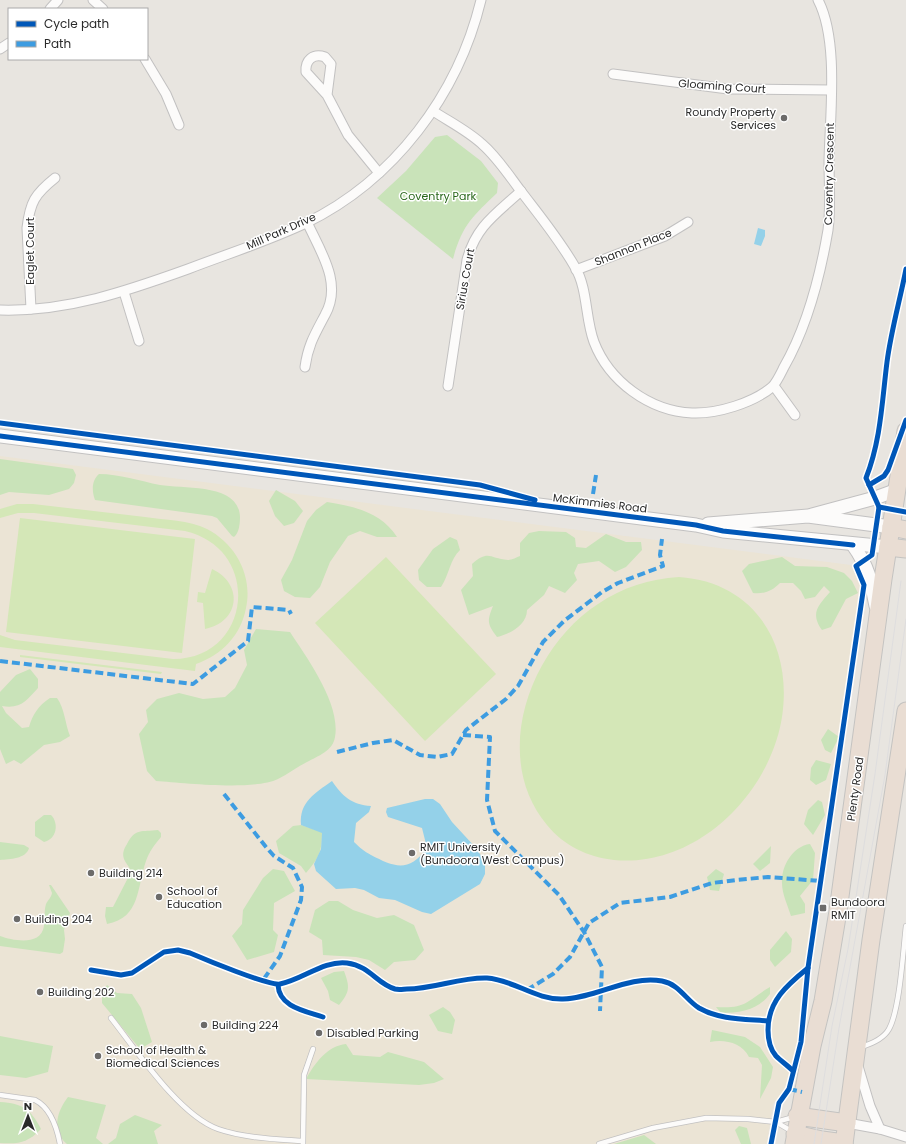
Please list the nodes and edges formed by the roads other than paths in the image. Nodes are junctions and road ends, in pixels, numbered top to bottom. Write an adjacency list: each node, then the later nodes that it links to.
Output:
1 (58, 0): 5 (street)
2 (93, 0): 6 (street)
3 (481, 0): 11 (street, Mill Park Drive)
4 (818, 0): 9 (street, Coventry Crescent)
5 (51, 8)
6 (102, 8)
7 (146, 60): 12 (street)
8 (613, 74): 9 (street, Gloaming Court)
9 (831, 90): 25 (street, Coventry Crescent)
10 (327, 95): 13 (street)
11 (433, 111): 13 (street, Mill Park Drive); 15 (street)
12 (179, 124)
13 (379, 174): 16 (street, Mill Park Drive)
14 (55, 178): 20 (street, Eaglet Court)
15 (521, 191): 18 (street); 24 (street, Sirius Court)
16 (307, 222): 19 (street, Mill Park Drive); 23 (street)
17 (688, 222): 18 (street, Shannon Place)
18 (576, 270): 25 (street)
19 (124, 292): 20 (street, Mill Park Drive); 22 (street)
20 (31, 309): 21 (street, Mill Park Drive)
21 (0, 310)
22 (139, 341)
23 (305, 367)
24 (448, 386)
25 (774, 386): 26 (street)
26 (795, 416)
27 (906, 431): 29 (highway, Plenty Road)
28 (0, 436): 31 (main road, McKimmies Road)
29 (897, 490): 30 (main road); 32 (highway, Plenty Road)
30 (808, 516): 31 (main road, McKimmies Road); 32 (main road, McKimmies Road)
31 (696, 525): 33 (main road, McKimmies Road)
32 (899, 529): 34 (highway, Plenty Road)
33 (853, 545): 34 (main road, McKimmies Road); 36 (main road)
34 (888, 547): 35 (highway, McKimmies Road); 36 (highway, Plenty Road)
35 (906, 549)
36 (878, 618): 43 (highway, Plenty Road)
37 (906, 711): 41 (highway)
38 (906, 926): 41 (lane)
39 (111, 1018): 49 (lane)
40 (313, 1049): 49 (lane)
41 (856, 1053): 45 (highway); 46 (street)
42 (0, 1096): 50 (lane)
43 (797, 1116): 44 (lane); 45 (highway); 48 (highway, Plenty Road)
44 (776, 1122): 48 (lane); 51 (lane)
45 (847, 1123): 46 (street); 52 (highway)
46 (880, 1129): 47 (street)
47 (906, 1137)
48 (794, 1139): 52 (highway)
49 (302, 1143)
50 (60, 1144)
51 (599, 1144)
52 (847, 1144)

